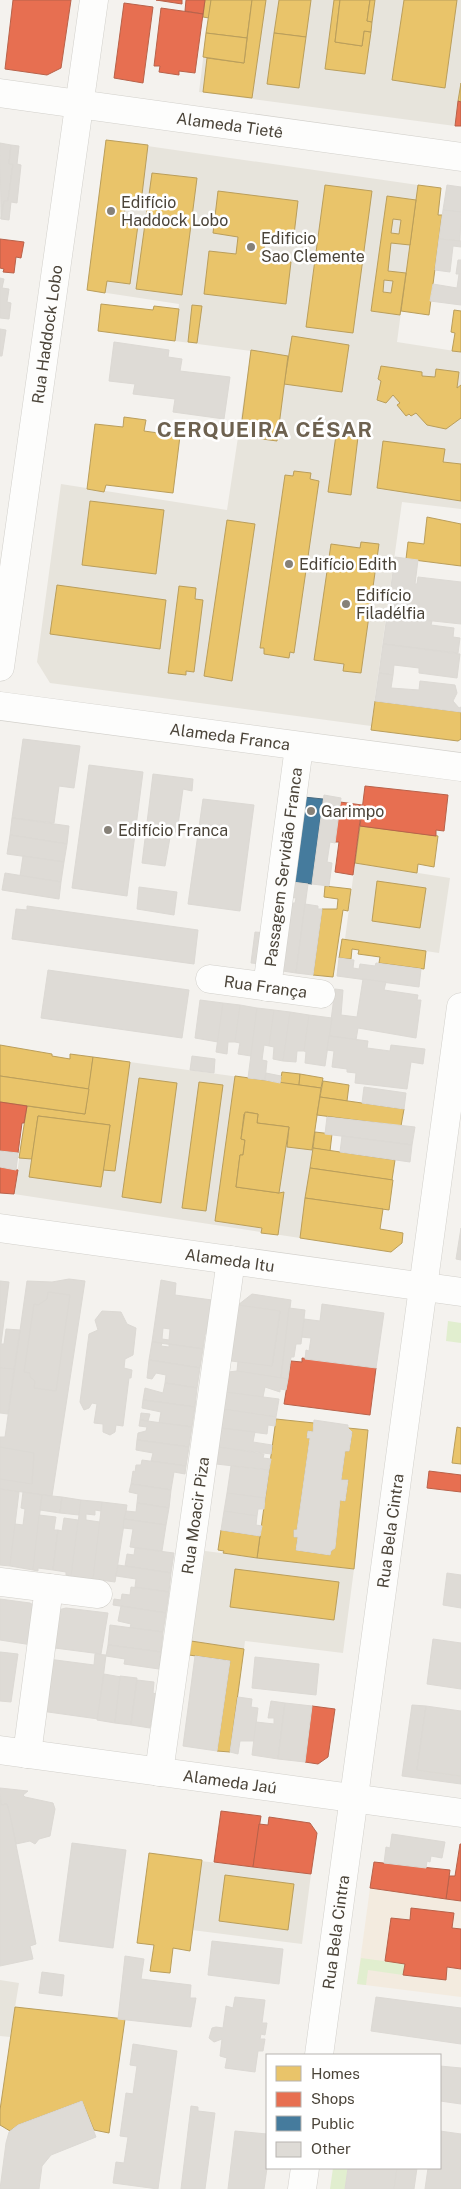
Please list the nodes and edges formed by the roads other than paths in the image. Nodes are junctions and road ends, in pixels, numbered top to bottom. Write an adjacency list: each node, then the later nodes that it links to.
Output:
1 (94, 0): 3 (street, Rua Haddock Lobo)
2 (0, 93): 3 (street, Alameda Tietê)
3 (79, 104): 4 (street, Alameda Tietê); 5 (street, Rua Haddock Lobo)
4 (461, 157)
5 (0, 667)
6 (0, 706): 7 (street, Alameda Franca)
7 (299, 747): 8 (street, Alameda Franca); 10 (street, Passagem Servidão Franca)
8 (461, 767)
9 (210, 980): 10 (street, Rua França)
10 (267, 987): 11 (street, Rua França)
11 (322, 994)
12 (461, 1007): 15 (street, Rua Bela Cintra)
13 (0, 1228): 14 (street, Alameda Itu)
14 (230, 1260): 15 (street, Alameda Itu); 22 (street, Rua Moacir Piza)
15 (423, 1286): 16 (street, Alameda Itu); 23 (street, Rua Bela Cintra)
16 (461, 1292)
17 (0, 1582): 18 (street)
18 (49, 1588): 19 (street); 21 (street)
19 (98, 1594)
20 (0, 1750): 21 (street, Alameda Jaú)
21 (27, 1754): 22 (street, Alameda Jaú)
22 (159, 1772): 23 (street, Alameda Jaú)
23 (353, 1798): 24 (street, Alameda Jaú); 25 (street, Rua Bela Cintra)
24 (461, 1813)
25 (319, 2054)
26 (305, 2169): 27 (street)
27 (302, 2189)

